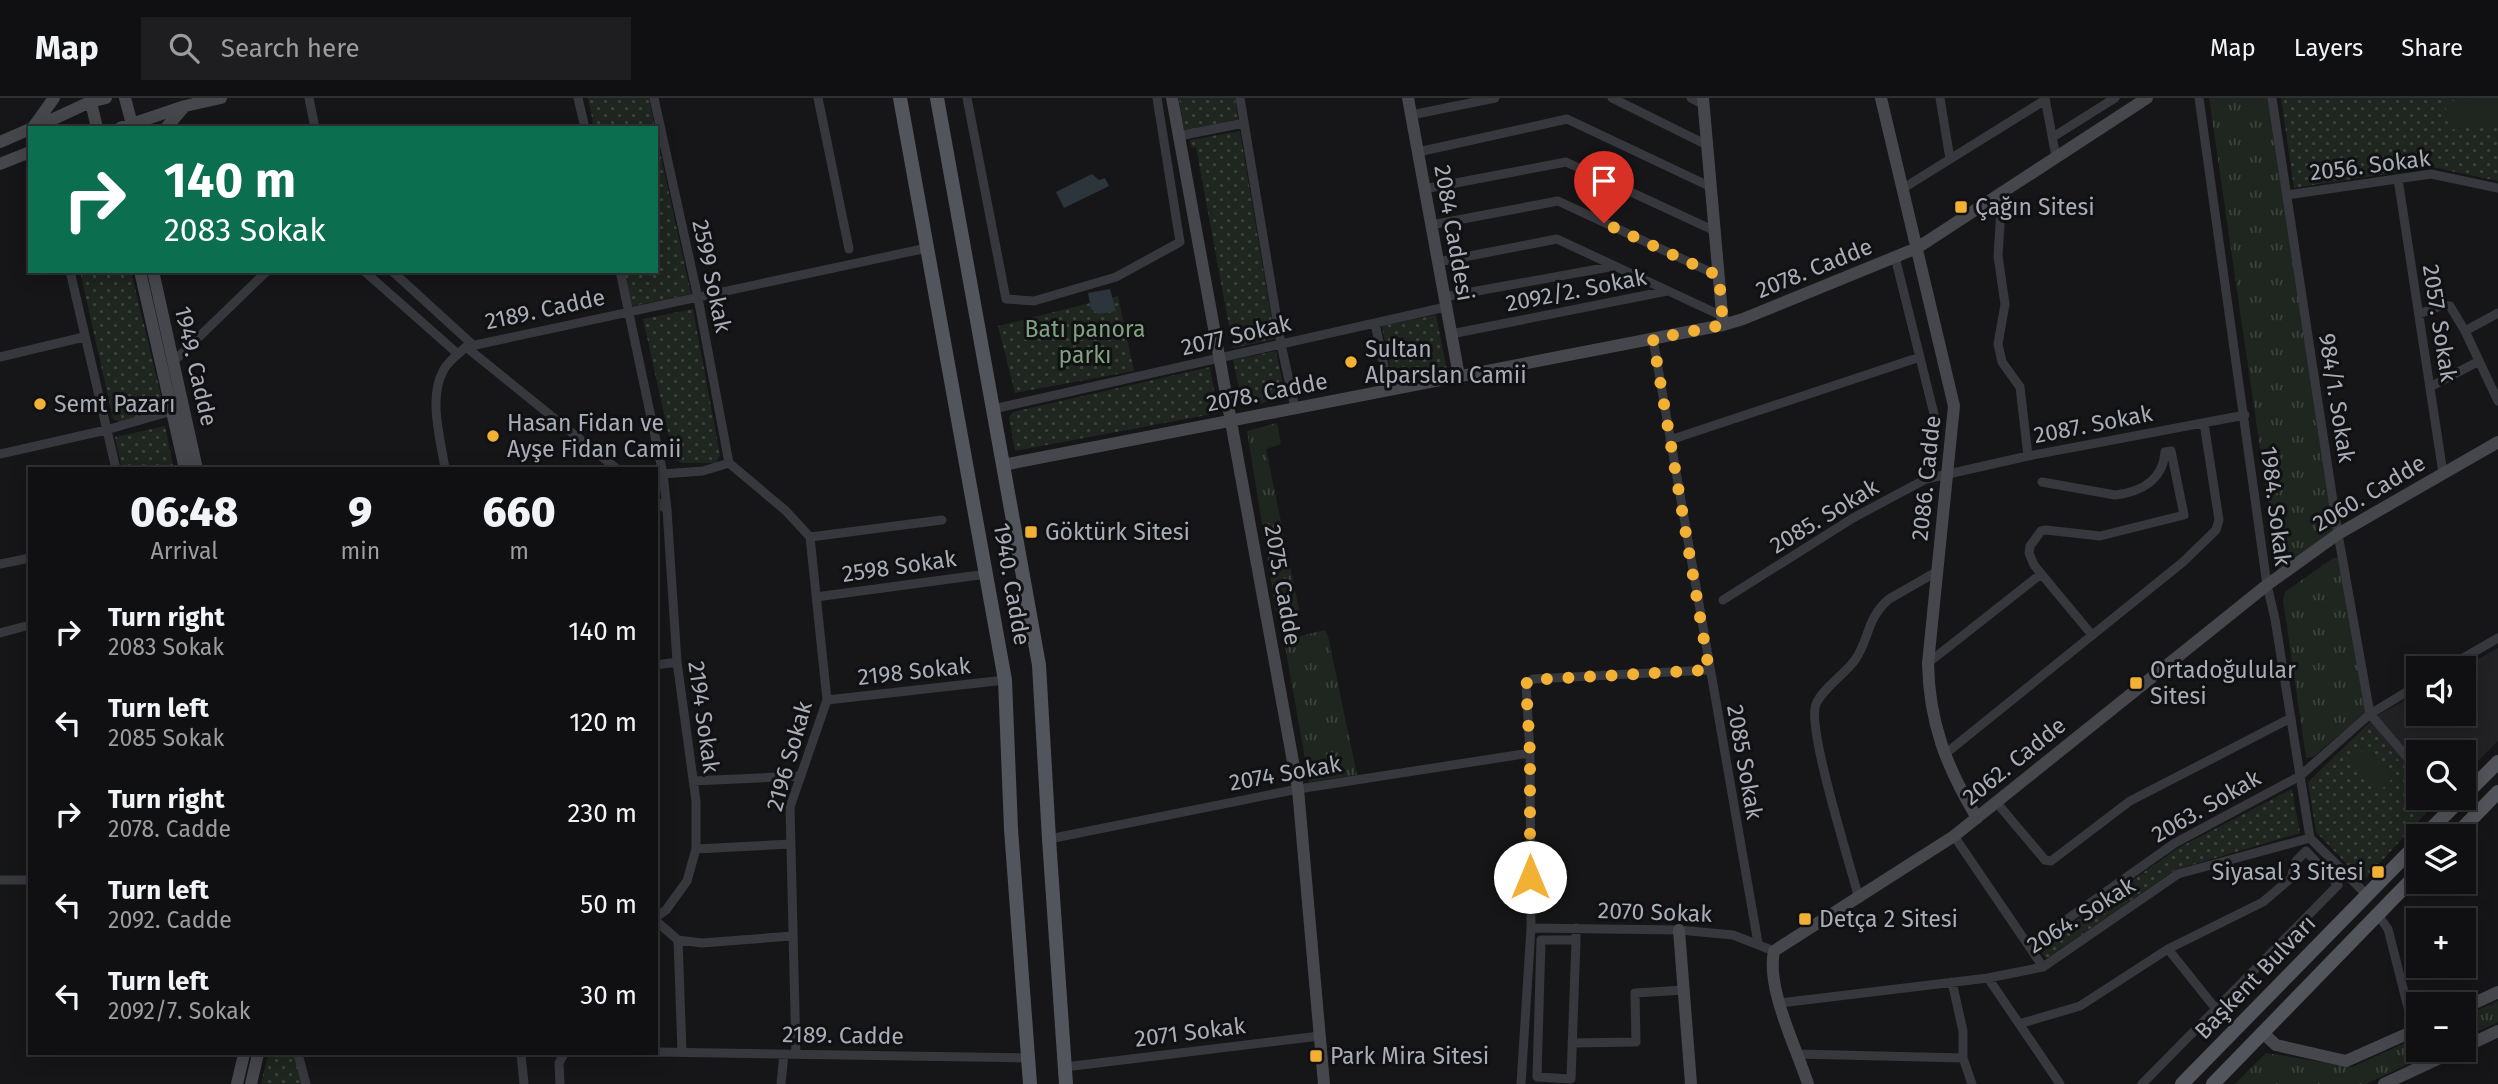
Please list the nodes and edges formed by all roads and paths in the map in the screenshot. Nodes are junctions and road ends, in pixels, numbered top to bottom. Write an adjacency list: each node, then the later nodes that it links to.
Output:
1 (54, 98): 31 (street)
2 (106, 98): 26 (street)
3 (125, 98): 34 (street)
4 (221, 98): 28 (street)
5 (309, 98): 37 (street)
6 (578, 98): 38 (street)
7 (654, 98): 73 (street, 2599 Sokak)
8 (818, 98): 60 (street)
9 (900, 98): 58 (main road, 1940. Cadde)
10 (937, 98): 96 (main road, 1940. Cadde)
11 (967, 98): 12 (street)
12 (1157, 98)
13 (1172, 98): 40 (street, 2075. Cadde)
14 (1240, 98): 30 (street)
15 (1408, 98): 29 (street, 2084 Caddesi)
16 (1495, 98): 29 (street)
17 (1612, 98): 43 (street)
18 (1691, 98): 27 (street)
19 (1881, 98): 53 (street, 2086. Cadde)
20 (1940, 98): 47 (street)
21 (2115, 98): 41 (street)
22 (2147, 98): 46 (street, 2078. Cadde)
23 (2199, 98): 99 (street, 1984. Sokak)
24 (2272, 98): 55 (street, 984/1. Sokak)
25 (2045, 99): 41 (street); 47 (street)
26 (90, 100): 32 (street); 33 (street)
27 (1704, 101): 43 (street)
28 (185, 106): 35 (street); 36 (street)
29 (1411, 116): 44 (street, 2084 Caddesi)
30 (1244, 123): 40 (street); 84 (street)
31 (33, 126)
32 (36, 126)
33 (96, 126)
34 (128, 126)
35 (131, 126)
36 (168, 126)
37 (315, 126)
38 (585, 126)
39 (28, 130): 42 (street)
40 (1179, 136): 88 (street, 2075. Cadde)
41 (2053, 137): 46 (street)
42 (0, 142)
43 (1707, 145): 50 (street)
44 (1418, 152): 50 (street); 52 (street, 2084 Caddesi)
45 (28, 153): 48 (street)
46 (2056, 157): 54 (street, 2078. Cadde)
47 (1950, 159): 53 (street)
48 (0, 164)
49 (2398, 179): 51 (street, 2056. Sokak); 55 (street, 2056. Sokak); 77 (street, 2057. Sokak)
50 (1711, 187): 57 (street)
51 (2498, 188)
52 (1424, 189): 56 (street, 2084 Caddesi); 57 (street)
53 (1902, 189): 59 (street, 2086. Cadde)
54 (2002, 193): 59 (street, 2078. Cadde); 106 (street)
55 (2287, 195): 121 (street, 984/1. Sokak)
56 (1431, 225): 62 (street, 2084 Caddesi); 71 (street)
57 (1715, 231): 71 (street)
58 (927, 248): 73 (street, 2189. Cadde); 126 (main road, 1940. Cadde)
59 (1917, 248): 61 (street, 2078. Cadde); 114 (street, 2086. Cadde)
60 (849, 249)
61 (1895, 257): 78 (street, 2078. Cadde); 87 (street)
62 (1438, 262): 63 (street); 74 (street, 2084 Caddesi)
63 (1615, 266): 72 (street); 74 (street, 2077 Sokak)
64 (70, 273): 82 (street)
65 (140, 273): 97 (street, 1949. Cadde)
66 (153, 273): 90 (street, 1949. Cadde)
67 (265, 273): 90 (street)
68 (366, 273): 85 (street)
69 (393, 273): 85 (street)
70 (620, 273): 75 (street, 2194 Sokak)
71 (1719, 276): 78 (street)
72 (1667, 291): 78 (street); 81 (street, 2092/2. Sokak)
73 (698, 298): 75 (street, 2189. Cadde); 107 (street, 2599 Sokak)
74 (1445, 302): 79 (street, 2077 Sokak); 81 (street, 2084 Caddesi)
75 (629, 311): 85 (street, 2189. Cadde); 116 (street, 2194 Sokak)
76 (2498, 313): 80 (street)
77 (2419, 314): 80 (street); 92 (street, 2057. Sokak)
78 (1722, 321): 83 (street, 2078. Cadde)
79 (1375, 323): 84 (street, 2077 Sokak); 93 (street)
80 (2465, 331): 89 (street)
81 (1451, 334): 91 (street, 2084 Caddesi)
82 (83, 337): 86 (street); 102 (street)
83 (1653, 339): 91 (street, 2078. Cadde); 103 (street, 2085 Sokak)
84 (1280, 344): 88 (street, 2077 Sokak); 95 (street)
85 (466, 349): 112 (street); 113 (street)
86 (0, 357)
87 (1920, 357): 98 (street); 103 (street)
88 (1220, 358): 96 (street, 2077 Sokak); 100 (street, 2075. Cadde)
89 (2479, 361): 92 (street); 94 (street)
90 (173, 362): 111 (street, 1949. Cadde)
91 (1459, 376): 93 (street, 2078. Cadde)
92 (2430, 387): 115 (street, 2057. Sokak)
93 (1389, 390): 95 (street, 2078. Cadde)
94 (2498, 401)
95 (1295, 408): 100 (street, 2078. Cadde)
96 (993, 409): 108 (main road, 1940. Cadde)
97 (172, 411): 102 (street); 110 (street, 1949. Cadde)
98 (1934, 414)
99 (2245, 415): 101 (street, 2087. Sokak); 128 (street, 1984. Sokak)
100 (1232, 420): 108 (street, 2078. Cadde); 153 (street, 2075. Cadde)
101 (2204, 423): 106 (street, 2087. Sokak); 133 (street)
102 (106, 430): 105 (street); 109 (street)
103 (1670, 440): 139 (street, 2085 Sokak)
104 (2498, 442): 115 (street, 2060. Cadde)
105 (0, 454)
106 (2028, 456): 114 (street, 2087. Sokak)
107 (729, 463): 116 (street); 122 (street)
108 (1003, 465): 162 (main road, 1940. Cadde)
109 (115, 467)
110 (185, 467)
111 (197, 467)
112 (445, 467)
113 (614, 467)
114 (1948, 473): 125 (street, 2086. Cadde); 130 (street, 2085. Sokak)
115 (2443, 473): 121 (street, 2060. Cadde)
116 (663, 474): 119 (street, 2194 Sokak)
117 (2042, 482): 127 (street)
118 (658, 503): 119 (street)
119 (667, 510): 136 (street, 2194 Sokak)
120 (942, 520): 122 (street)
121 (2338, 534): 128 (street, 2060. Cadde); 143 (street, 984/1. Sokak)
122 (810, 537): 129 (street, 2196 Sokak)
123 (28, 558): 124 (street)
124 (0, 564)
125 (1938, 572): 137 (street, 2086. Cadde); 170 (street)
126 (986, 574): 129 (street, 2598 Sokak); 140 (main road, 1940. Cadde)
127 (2041, 574): 133 (street); 137 (street)
128 (2267, 585): 144 (street, 1984. Sokak); 155 (street, 2062. Cadde)
129 (816, 597): 142 (street, 2196 Sokak)
130 (1723, 600)
131 (28, 626): 132 (street)
132 (0, 633)
133 (2092, 635): 146 (street)
134 (2498, 638): 135 (street)
135 (2467, 656)
136 (677, 662): 138 (street); 151 (street, 2194 Sokak)
137 (1928, 663): 146 (street, 2086. Cadde)
138 (658, 665)
139 (1709, 670): 145 (street); 180 (street, 2085 Sokak)
140 (1005, 680): 142 (street, 2198 Sokak); 210 (main road, 1940. Cadde)
141 (2406, 692): 143 (street, 2063. Sokak)
142 (827, 700): 149 (street, 2196 Sokak)
143 (2370, 714): 147 (street); 150 (street, 2063. Sokak)
144 (2291, 718): 150 (street, 1984. Sokak); 155 (street)
145 (1530, 753): 153 (street, 2074 Sokak); 174 (street)
146 (1945, 754): 157 (street, 2086. Cadde)
147 (2406, 756)
148 (2498, 762): 152 (main road)
149 (801, 776): 151 (street); 163 (street, 2196 Sokak)
150 (2300, 776): 161 (street, 1984. Sokak); 181 (street, 2063. Sokak)
151 (693, 781): 164 (street, 2194 Sokak)
152 (2476, 781)
153 (1298, 789): 162 (street, 2074 Sokak); 197 (street, 2075. Cadde)
154 (2498, 792): 159 (main road)
155 (1997, 803): 157 (street, 2062. Cadde)
156 (2446, 810): 158 (main road)
157 (1978, 818): 160 (street, 2062. Cadde)
158 (2434, 824)
159 (2467, 824)
160 (1954, 836): 170 (street, 2062. Cadde); 181 (street)
161 (2311, 838): 169 (street); 184 (street, 2064. Sokak)
162 (1049, 839): 213 (main road, 1940. Cadde)
163 (790, 844): 164 (street); 177 (street, 2196 Sokak)
164 (696, 849): 172 (street, 2194 Sokak)
165 (2406, 854): 169 (main road, Başkent Bulvarı)
166 (0, 880): 167 (street)
167 (28, 880)
168 (2406, 886): 171 (main road, Başkent Bulvarı)
169 (2367, 895): 230 (main road, Başkent Bulvarı)
170 (1859, 898): 183 (street, 2062. Cadde)
171 (2378, 915): 189 (street); 195 (main road, Başkent Bulvarı)
172 (658, 917)
173 (658, 921): 178 (street)
174 (1531, 928): 175 (street, 2070 Sokak); 224 (street)
175 (1576, 928): 176 (street, 2070 Sokak); 179 (street)
176 (1679, 930): 180 (street, 2070 Sokak); 187 (street)
177 (792, 936): 178 (street); 203 (street, 2196 Sokak)
178 (678, 940): 201 (street)
179 (1576, 940): 199 (street); 199 (street)
180 (1758, 943): 183 (street, 2070 Sokak)
181 (2029, 946): 184 (street)
182 (2168, 950): 192 (street); 192 (street); 193 (street)
183 (1774, 951): 191 (street)
184 (2043, 967): 185 (street, 2064. Sokak)
185 (1988, 978): 186 (street, 2064. Sokak); 193 (street)
186 (1952, 982): 191 (street, 2064. Sokak); 211 (street)
187 (1684, 990): 199 (street); 225 (street)
188 (2498, 992): 190 (street)
189 (2406, 994)
190 (2476, 1002)
191 (1780, 1003): 204 (street)
192 (2216, 1009): 229 (street)
193 (2019, 1024): 228 (street)
194 (2498, 1031): 198 (street)
195 (2263, 1033): 196 (street); 231 (main road, Başkent Bulvarı)
196 (2406, 1034)
197 (1320, 1036): 213 (street, 2071 Sokak); 223 (street, 2075. Cadde)
198 (2476, 1041)
199 (1572, 1043)
200 (658, 1052): 201 (street, 2189. Cadde)
201 (682, 1052): 202 (street, 2189. Cadde)
202 (784, 1054): 203 (street, 2189. Cadde); 220 (street)
203 (796, 1054): 210 (street, 2189. Cadde)
204 (1798, 1054): 211 (street); 226 (street)
205 (244, 1055): 215 (street)
206 (258, 1055): 216 (street)
207 (298, 1055): 217 (street)
208 (521, 1055): 218 (street)
209 (563, 1055): 219 (street)
210 (1028, 1058): 221 (main road, 1940. Cadde)
211 (1963, 1058): 227 (street)
212 (2436, 1062): 214 (street)
213 (1065, 1067): 222 (main road, 1940. Cadde)
214 (2406, 1079): 232 (street)
215 (237, 1084)
216 (251, 1084)
217 (306, 1084)
218 (524, 1084)
219 (560, 1084)
220 (781, 1084)
221 (1030, 1084)
222 (1066, 1084)
223 (1324, 1084)
224 (1521, 1084)
225 (1690, 1084)
226 (1808, 1084)
227 (1972, 1084)
228 (2060, 1084)
229 (2143, 1084)
230 (2182, 1084)
231 (2213, 1084)
232 (2384, 1084)

